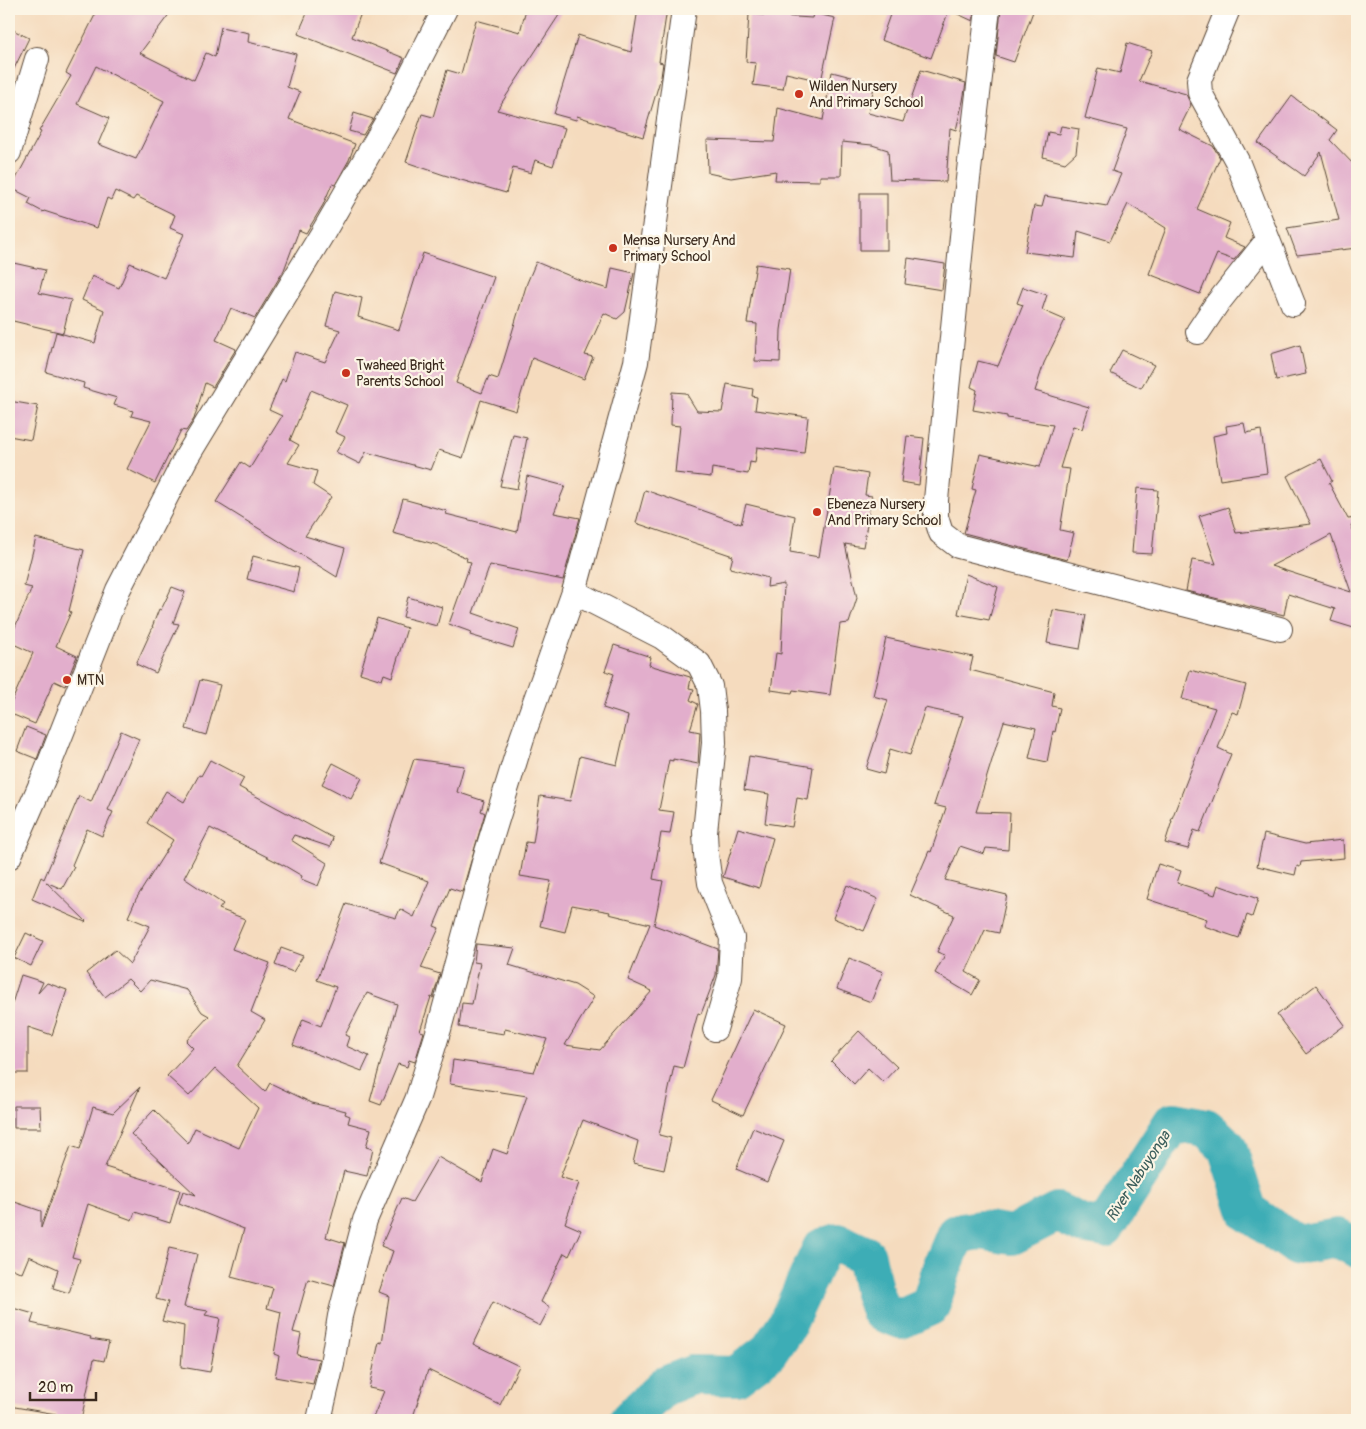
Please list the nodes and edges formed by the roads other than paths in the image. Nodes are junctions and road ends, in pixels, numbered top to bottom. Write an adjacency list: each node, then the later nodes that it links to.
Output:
1 (445, 9): 12 (street)
2 (684, 9): 10 (street)
3 (988, 9): 11 (street)
4 (1228, 9): 7 (street)
5 (37, 59): 6 (street)
6 (9, 152)
7 (1267, 241): 8 (street); 9 (street)
8 (1293, 304)
9 (1198, 332)
10 (574, 592): 13 (street); 14 (street)
11 (1280, 629)
12 (9, 857)
13 (715, 1029)
14 (319, 1420)

